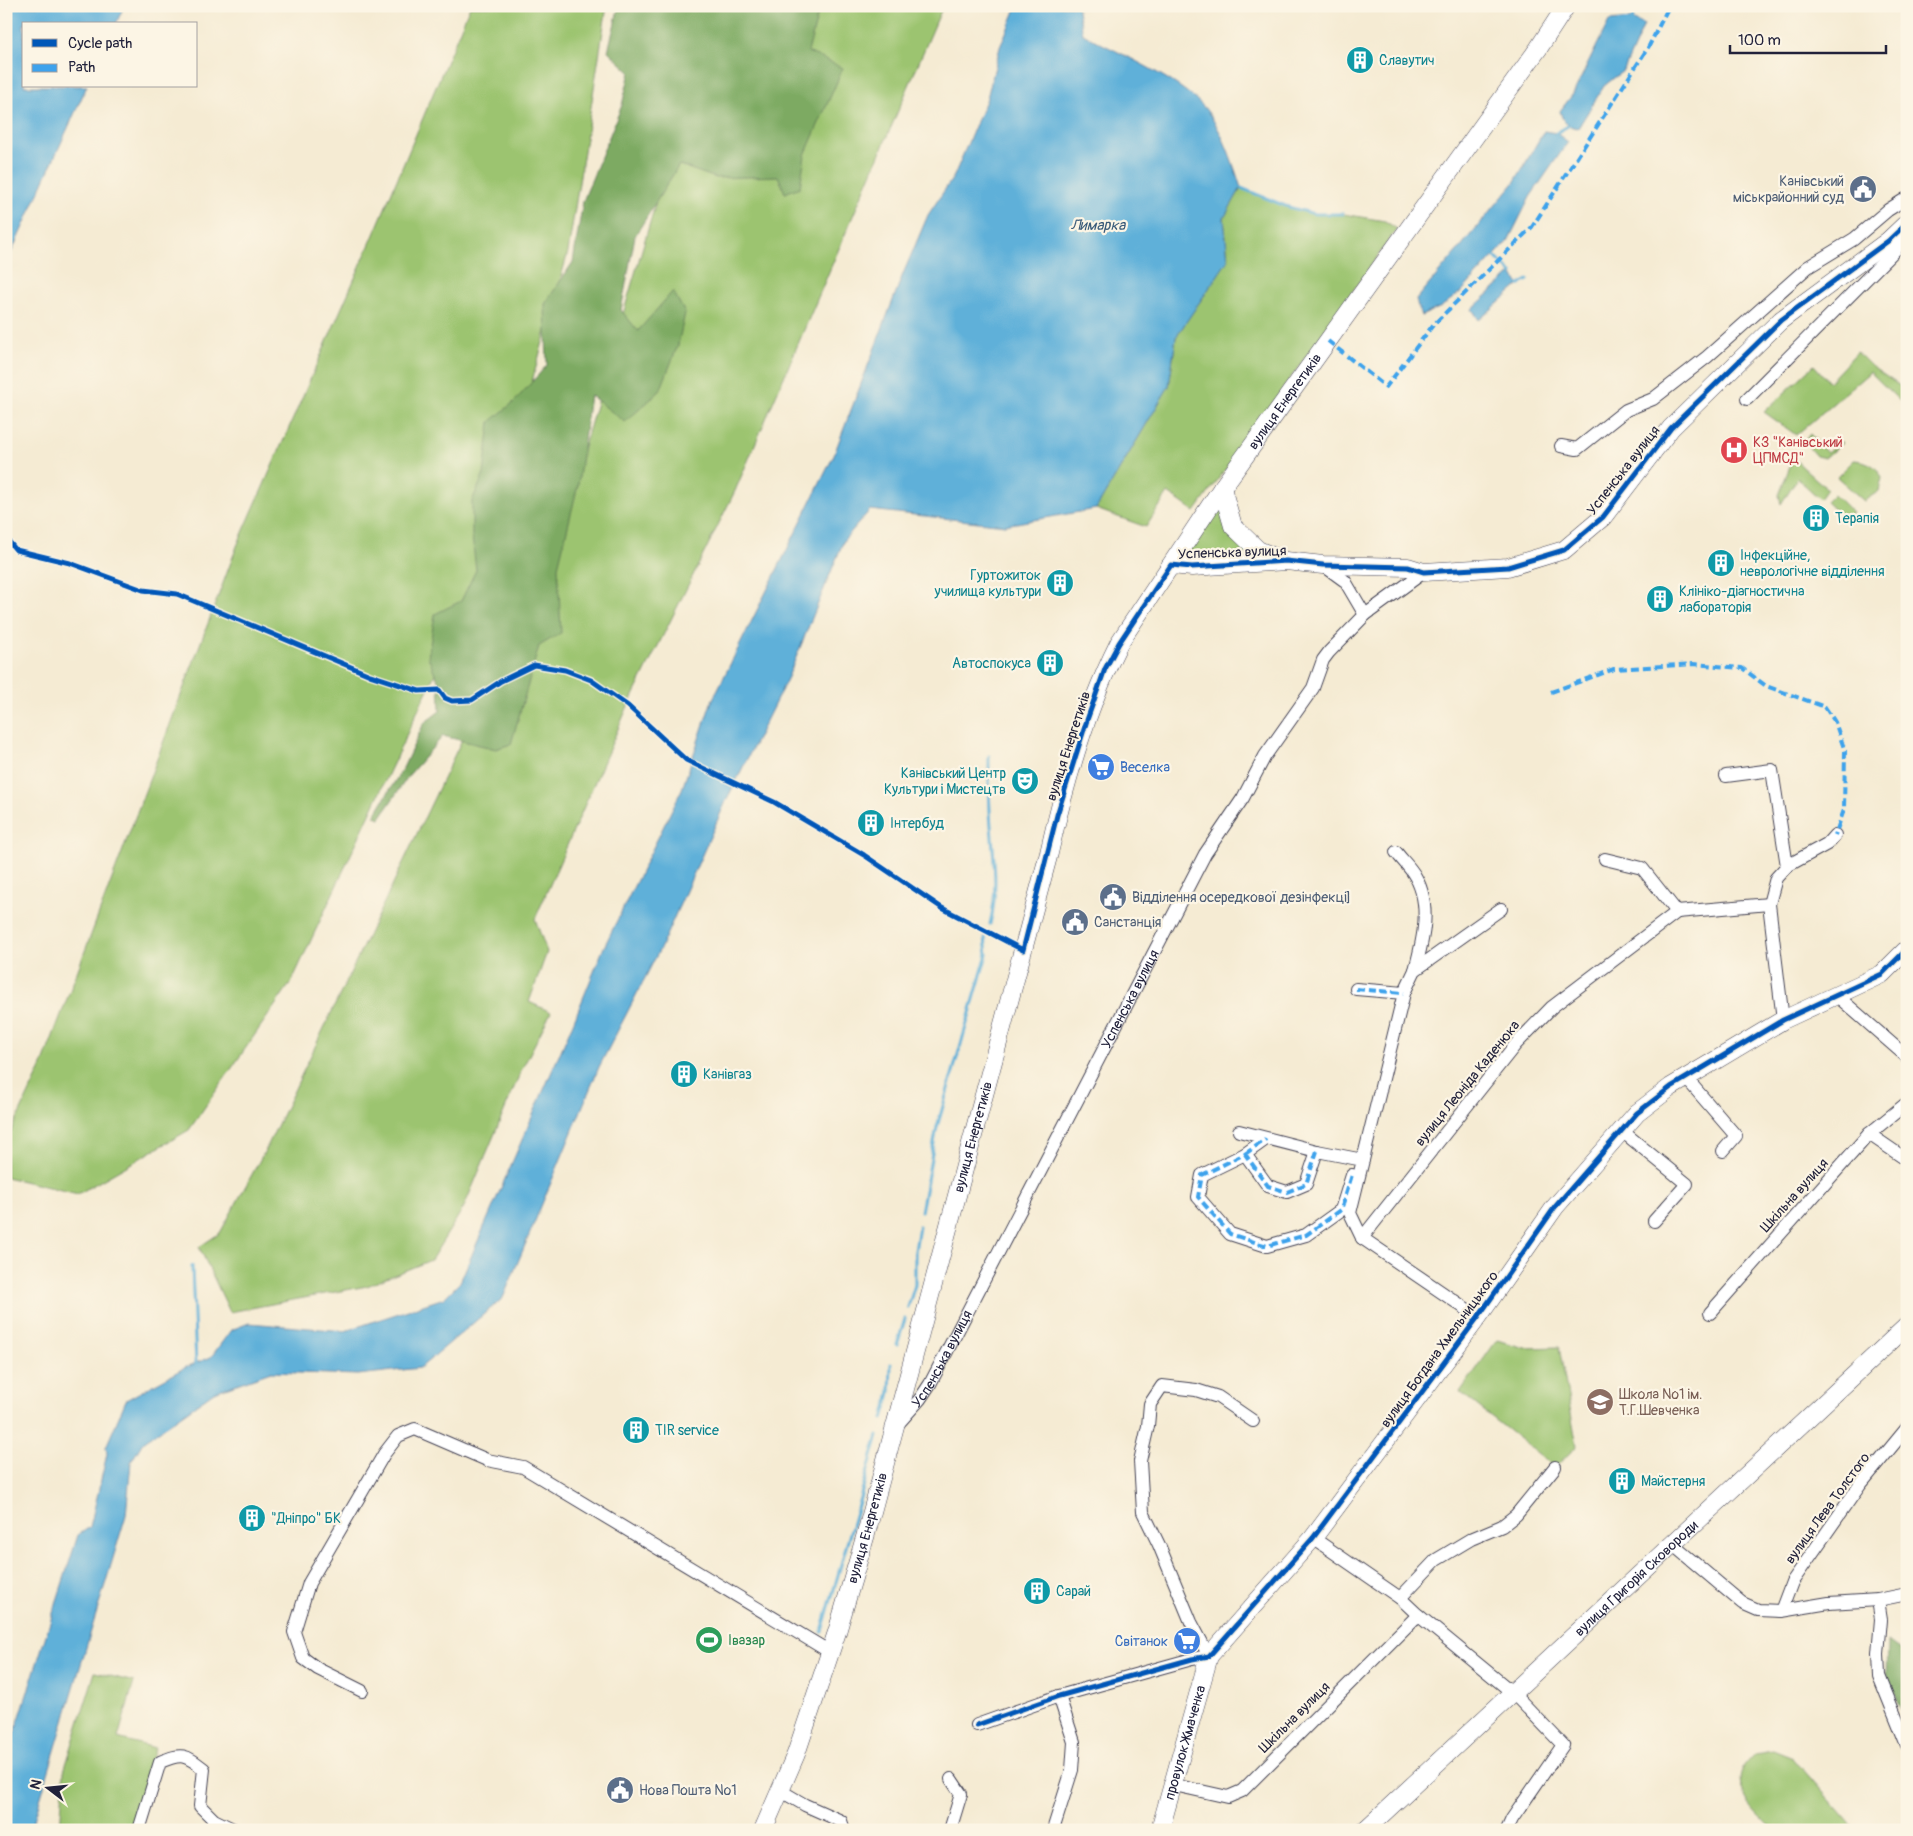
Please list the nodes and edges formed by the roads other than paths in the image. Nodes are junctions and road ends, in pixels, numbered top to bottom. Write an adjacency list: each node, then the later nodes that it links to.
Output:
1 (1566, 6): 7 (street, вулиця Енергетиків)
2 (1907, 198): 6 (street)
3 (1907, 223): 11 (street, Успенська вулиця)
4 (1907, 238): 5 (street)
5 (1747, 399)
6 (1560, 446)
7 (1222, 488): 8 (street); 9 (street, вулиця Енергетиків)
8 (1286, 561): 9 (street, Успенська вулиця); 10 (street, Успенська вулиця)
9 (1171, 565): 47 (street, вулиця Енергетиків)
10 (1323, 565): 11 (street, Успенська вулиця); 12 (street, Успенська вулиця)
11 (1424, 572): 12 (street)
12 (1364, 615): 47 (street, Успенська вулиця)
13 (1726, 776): 17 (street)
14 (1835, 835): 17 (street)
15 (1396, 852): 22 (street)
16 (1605, 859): 20 (street)
17 (1787, 866): 18 (street)
18 (1769, 904): 20 (street); 26 (street)
19 (1501, 909): 22 (street)
20 (1677, 912): 41 (street, вулиця Леоніда Каденюка)
21 (1907, 949): 25 (street, вулиця Богдана Хмельницького)
22 (1415, 970): 24 (street)
23 (1356, 990): 24 (street)
24 (1404, 993): 37 (street)
25 (1836, 995): 26 (street, вулиця Богдана Хмельницького); 27 (street)
26 (1783, 1020): 28 (street, вулиця Богдана Хмельницького)
27 (1907, 1057)
28 (1686, 1078): 31 (street, вулиця Богдана Хмельницького); 35 (street)
29 (1907, 1103): 32 (street, Шкільна вулиця)
30 (1239, 1131): 33 (street)
31 (1622, 1131): 40 (street); 43 (street, вулиця Богдана Хмельницького)
32 (1869, 1134): 38 (street); 42 (street, Шкільна вулиця)
33 (1266, 1139): 34 (street); 36 (street)
34 (1317, 1151): 36 (street); 37 (street)
35 (1723, 1151)
36 (1245, 1154): 39 (street)
37 (1363, 1160): 41 (street)
38 (1907, 1160)
39 (1352, 1175)
40 (1654, 1221)
41 (1362, 1238): 43 (street, вулиця Богдана Хмельницького)
42 (1710, 1313)
43 (1478, 1317): 49 (street, вулиця Богдана Хмельницького)
44 (1907, 1326): 50 (street, вулиця Григорія Сковороди)
45 (1253, 1421): 57 (street)
46 (1907, 1428): 54 (street, вулиця Лева Толстого)
47 (894, 1429): 56 (street, вулиця Енергетиків)
48 (1555, 1467): 52 (street)
49 (1313, 1538): 52 (street); 57 (street, вулиця Богдана Хмельницького)
50 (1672, 1544): 54 (street); 59 (street, вулиця Григорія Сковороди)
51 (1907, 1594): 53 (street)
52 (1400, 1598): 55 (street)
53 (1878, 1600): 54 (street); 62 (street)
54 (1781, 1611)
55 (1418, 1616): 59 (street); 64 (street, Шкільна вулиця)
56 (830, 1652): 58 (street); 65 (street, вулиця Енергетиків)
57 (1209, 1656): 60 (street); 64 (street, провулок Жмаченка)
58 (362, 1690)
59 (1513, 1693): 73 (street, вулиця Григорія Сковороди); 74 (street)
60 (1059, 1696): 61 (street); 71 (street)
61 (977, 1725)
62 (1907, 1745)
63 (951, 1779): 70 (street)
64 (1174, 1785): 72 (street, провулок Жмаченка)
65 (781, 1791): 68 (street, вулиця Енергетиків); 69 (street)
66 (139, 1830): 67 (street)
67 (235, 1830)
68 (763, 1830)
69 (844, 1830)
70 (950, 1830)
71 (1053, 1830)
72 (1160, 1830)
73 (1365, 1830)
74 (1507, 1830)

